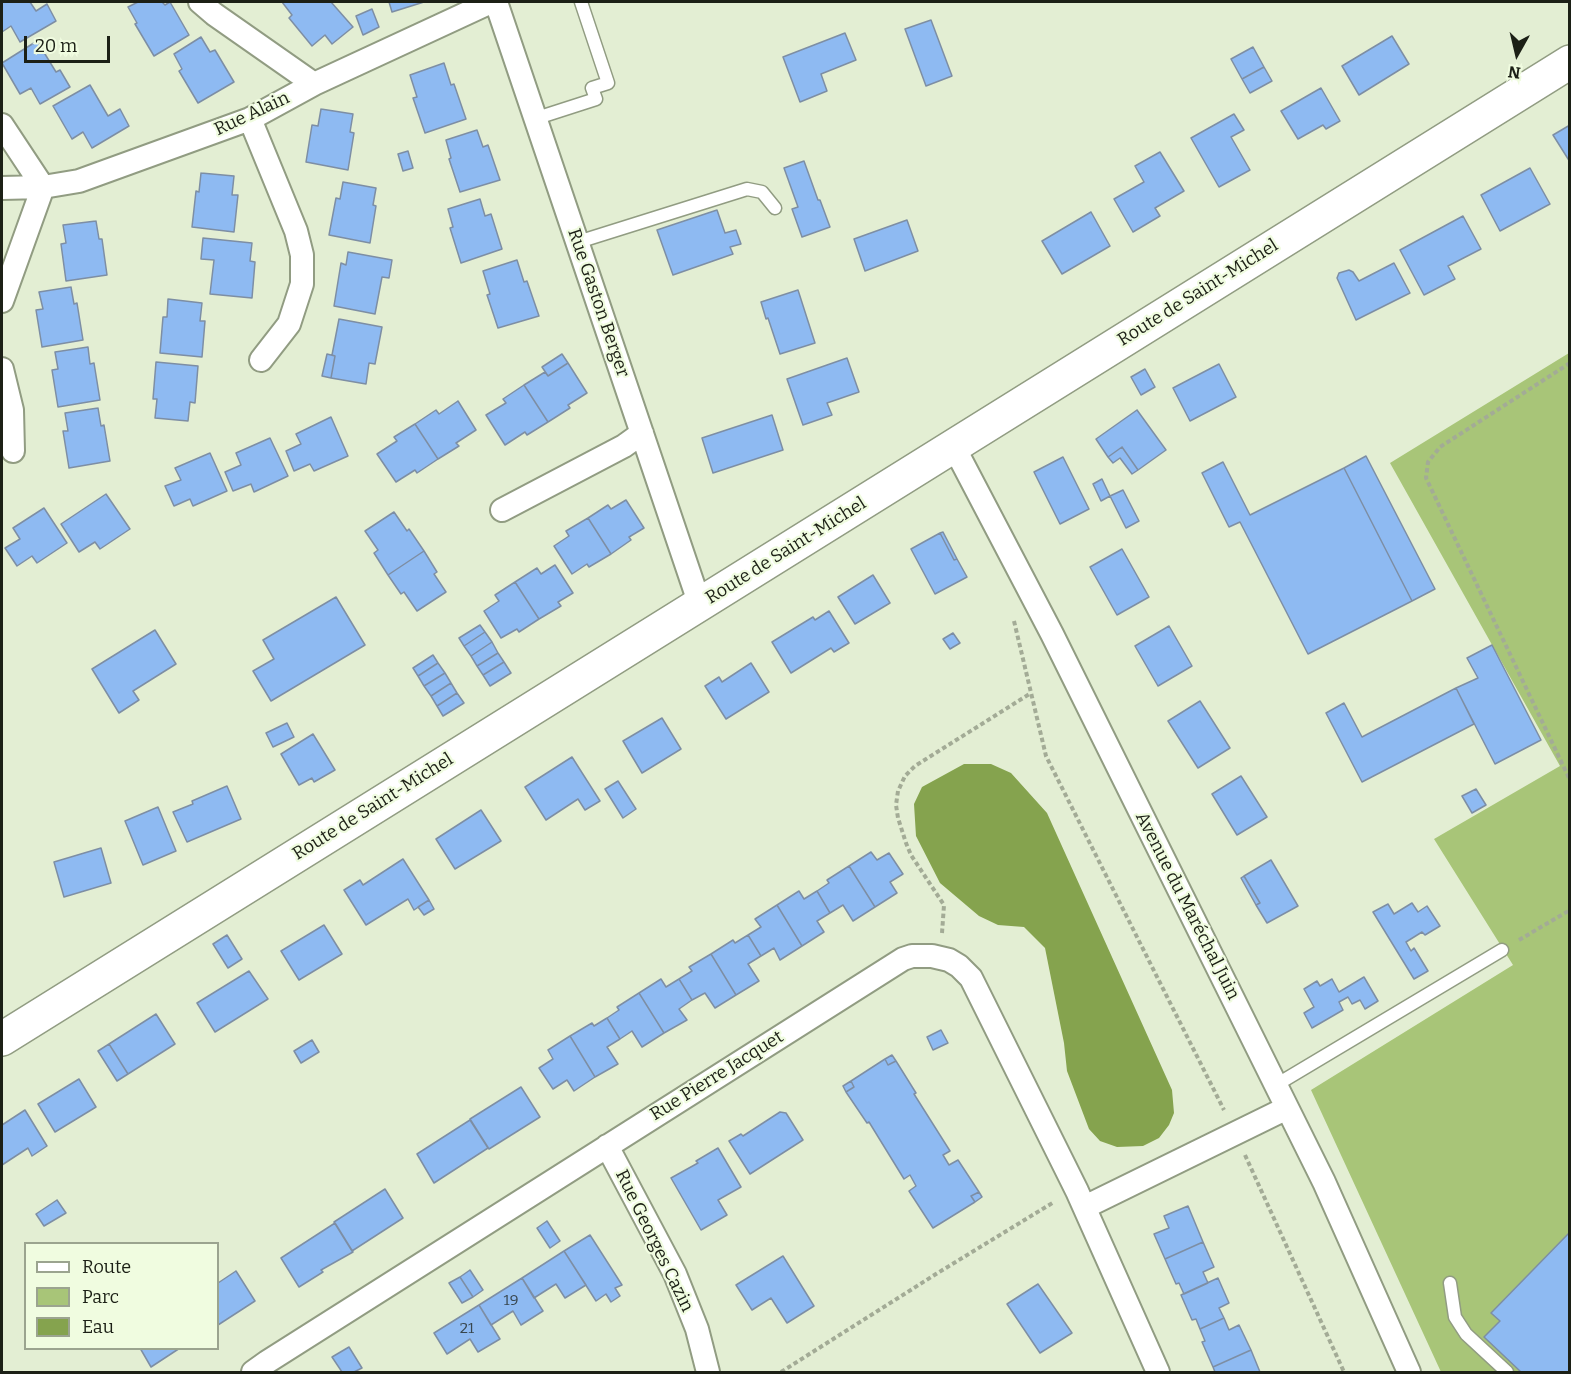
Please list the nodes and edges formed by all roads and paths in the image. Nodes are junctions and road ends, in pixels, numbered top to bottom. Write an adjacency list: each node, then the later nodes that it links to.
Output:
1 (200, 2): 6 (street)
2 (491, 2): 6 (street, Rue Alain)
3 (496, 2): 7 (street, Rue Gaston Berger)
4 (580, 2): 7 (lane)
5 (1569, 62): 19 (street, Route de Saint-Michel)
6 (314, 84): 8 (street, Rue Alain)
7 (537, 118): 13 (street, Rue Gaston Berger)
8 (250, 119): 10 (street, Rue Alain); 15 (street)
9 (2, 125): 10 (street)
10 (44, 187): 11 (street, Rue Alain); 14 (street)
11 (2, 188)
12 (775, 208): 13 (lane)
13 (578, 242): 18 (street, Rue Gaston Berger)
14 (2, 301)
15 (261, 360)
16 (1569, 363): 25 (path)
17 (2, 369): 20 (street)
18 (642, 433): 21 (street); 23 (street, Rue Gaston Berger)
19 (953, 446): 22 (street, Avenue du Maréchal Juin); 23 (street, Route de Saint-Michel)
20 (13, 451)
21 (502, 510)
22 (1030, 591): 24 (path); 30 (street, Avenue du Maréchal Juin)
23 (700, 605): 29 (street, Route de Saint-Michel)
24 (1031, 693): 28 (path); 32 (path)
25 (1569, 780)
26 (1569, 910): 27 (path)
27 (1502, 950): 30 (lane)
28 (940, 957): 33 (street, Rue Pierre Jacquet); 35 (street)
29 (2, 1039)
30 (1276, 1085): 31 (street, Avenue du Maréchal Juin)
31 (1287, 1108): 32 (street); 42 (street, Avenue du Maréchal Juin)
32 (1235, 1133): 35 (street); 41 (path)
33 (607, 1146): 37 (street, Rue Pierre Jacquet); 38 (street, Rue Georges Cazin)
34 (1054, 1202): 39 (path)
35 (1085, 1207): 40 (street)
36 (1450, 1283): 43 (lane)
37 (263, 1369)
38 (708, 1372)
39 (781, 1372)
40 (1158, 1372)
41 (1344, 1372)
42 (1409, 1372)
43 (1507, 1372)

